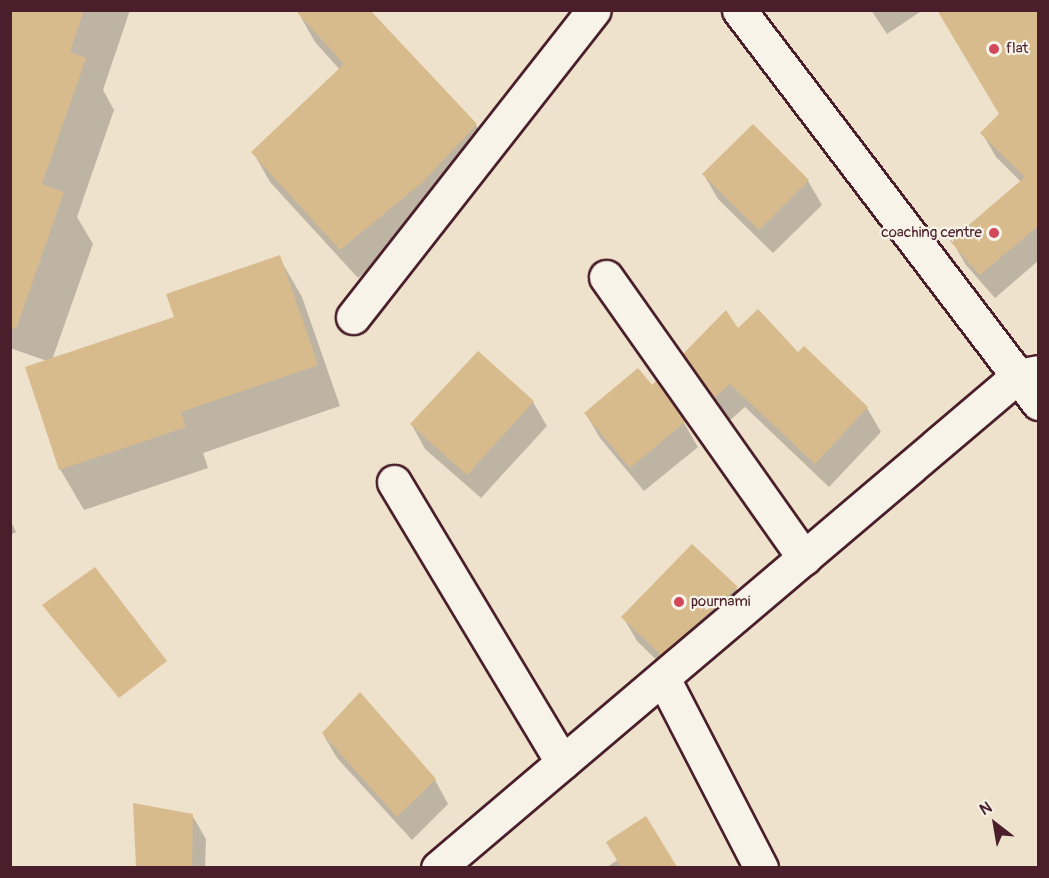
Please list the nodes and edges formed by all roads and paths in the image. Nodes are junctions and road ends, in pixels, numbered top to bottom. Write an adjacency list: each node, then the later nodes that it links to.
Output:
1 (594, 10): 4 (street)
2 (739, 10): 5 (street)
3 (606, 277): 8 (street)
4 (353, 317)
5 (1028, 374): 6 (street); 8 (street)
6 (1038, 403)
7 (394, 482): 10 (street)
8 (804, 558): 9 (street)
9 (663, 678): 10 (street); 12 (street)
10 (562, 762): 11 (street)
11 (438, 867)
12 (761, 867)

